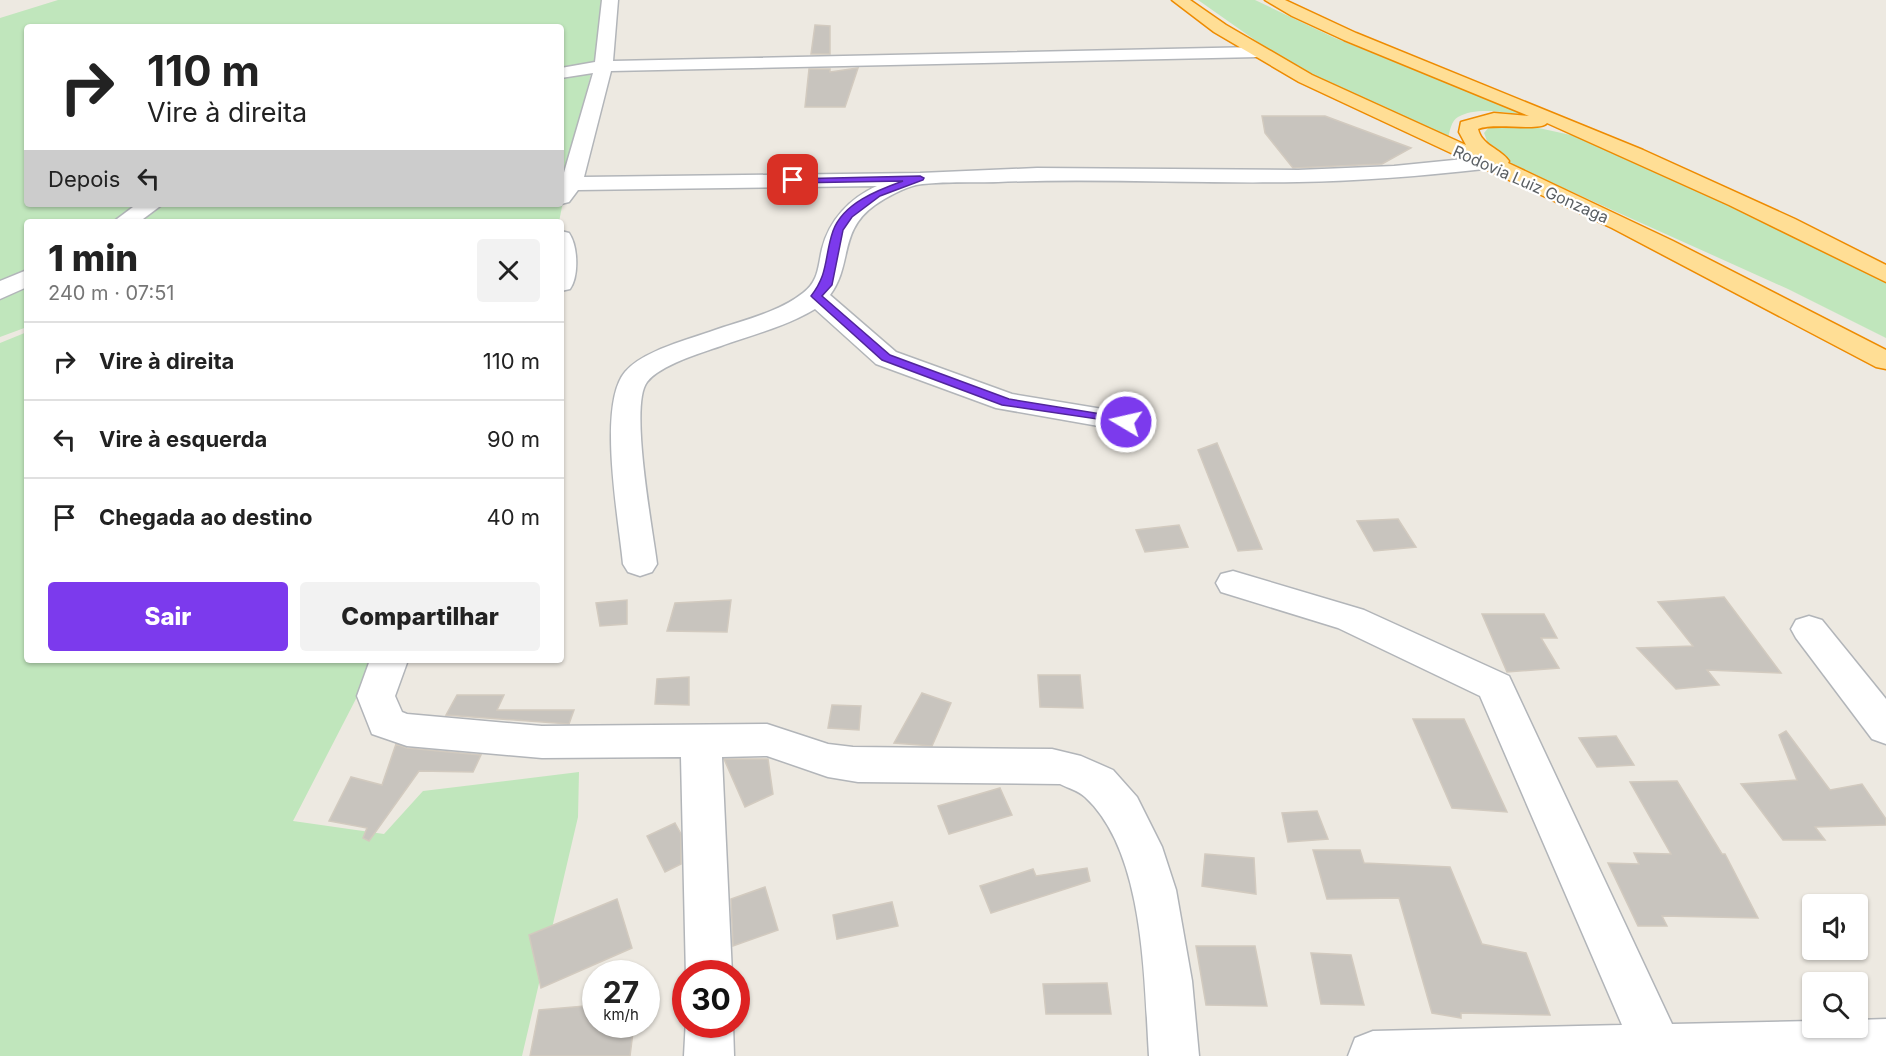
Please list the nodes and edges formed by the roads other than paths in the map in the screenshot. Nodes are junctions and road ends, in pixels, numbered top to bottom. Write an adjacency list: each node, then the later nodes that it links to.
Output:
1 (610, 0): 5 (street)
2 (1180, 0): 4 (highway, Rodovia Luiz Gonzaga)
3 (1273, 0): 7 (highway)
4 (1258, 52): 5 (street); 8 (highway, Rodovia Luiz Gonzaga)
5 (603, 66): 6 (street); 11 (street)
6 (564, 72)
7 (1614, 144): 10 (highway); 14 (highway)
8 (1484, 163): 9 (street); 10 (highway, Rodovia Luiz Gonzaga)
9 (920, 178): 11 (street); 17 (street)
10 (1527, 180): 18 (highway, Rodovia Luiz Gonzaga)
11 (566, 190)
12 (147, 207): 13 (street)
13 (129, 219)
14 (1886, 275)
15 (24, 279): 16 (street)
16 (0, 291)
17 (816, 296): 19 (street); 20 (street)
18 (1886, 361)
19 (1126, 422)
20 (640, 564)
21 (1233, 583): 29 (street)
22 (1809, 629): 24 (street)
23 (388, 663): 25 (street)
24 (1886, 728)
25 (701, 739): 26 (street); 31 (street)
26 (708, 960)
27 (708, 1038): 30 (street)
28 (1886, 1044): 29 (street)
29 (1657, 1048): 32 (street)
30 (709, 1056)
31 (1174, 1056)
32 (1373, 1056)

